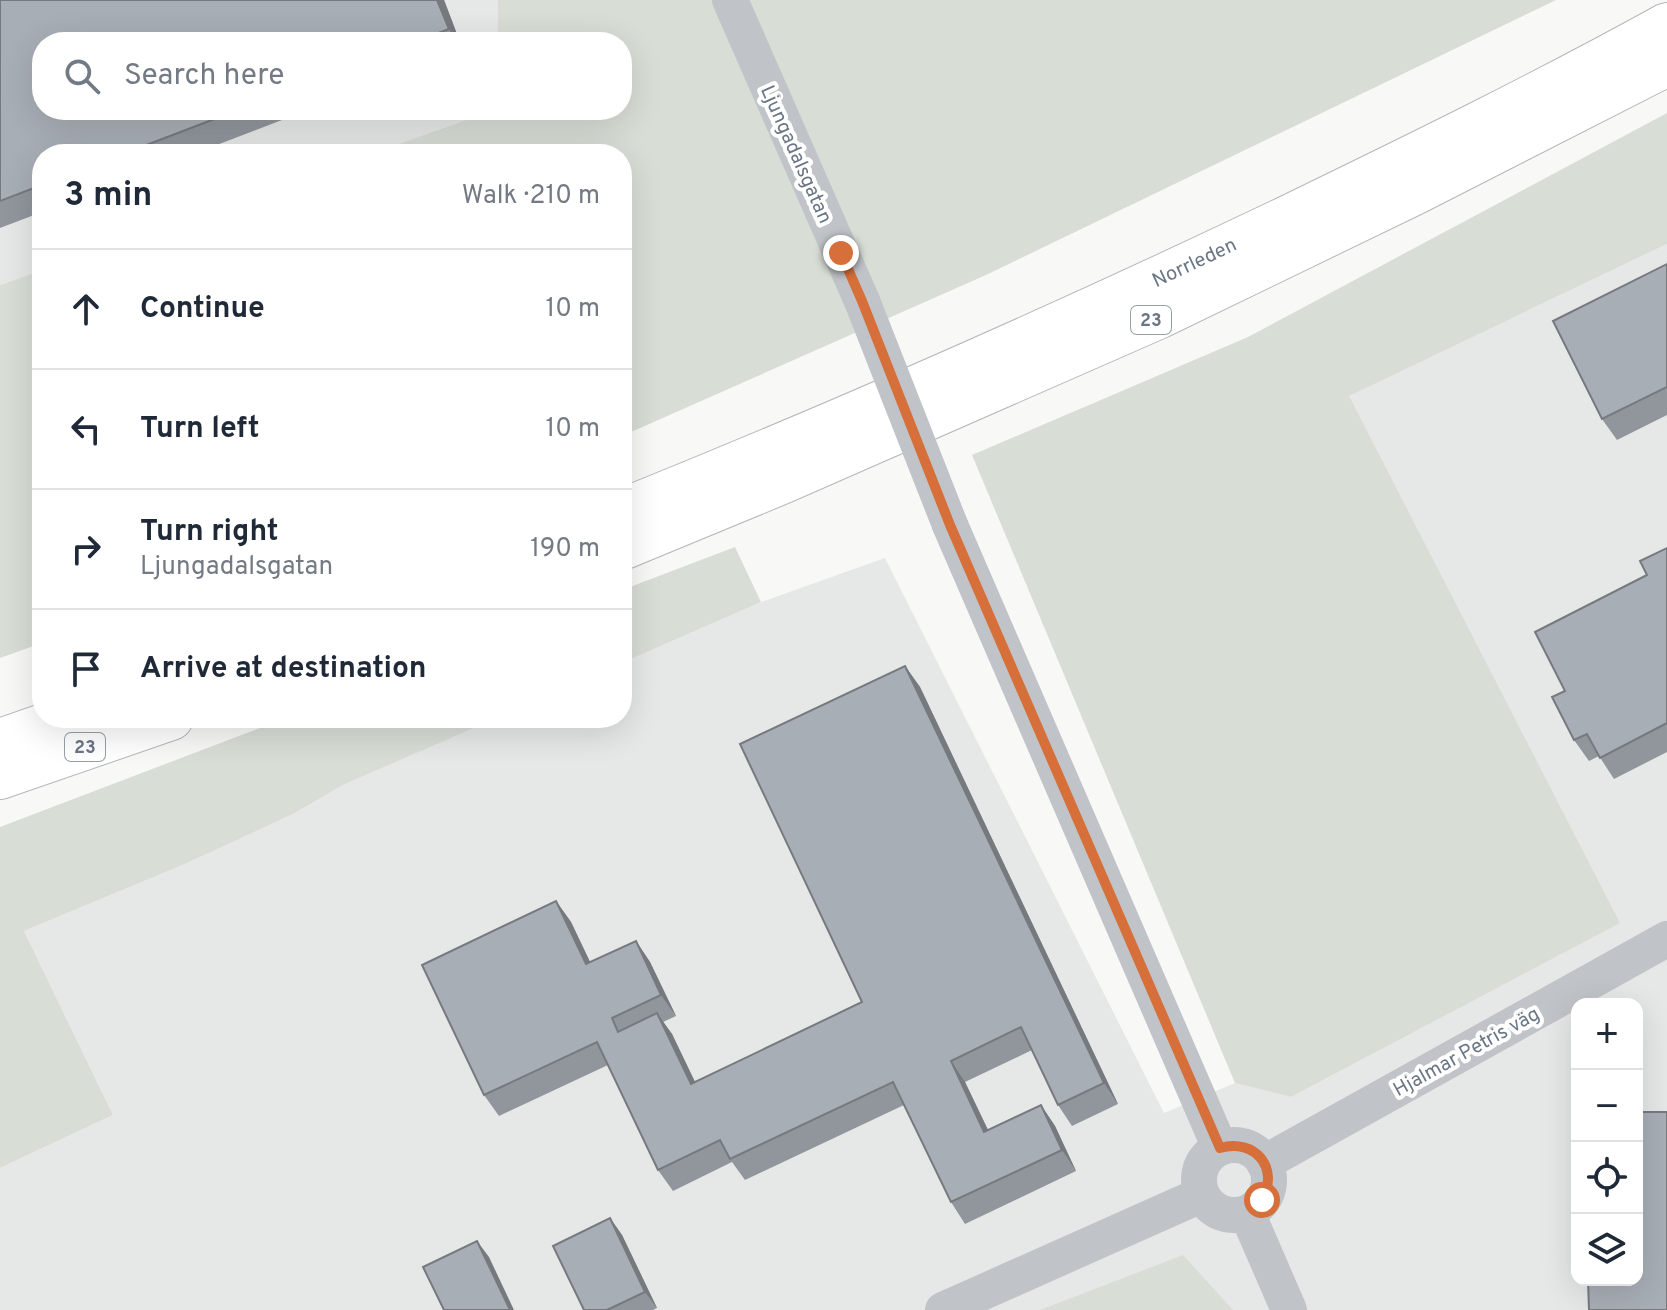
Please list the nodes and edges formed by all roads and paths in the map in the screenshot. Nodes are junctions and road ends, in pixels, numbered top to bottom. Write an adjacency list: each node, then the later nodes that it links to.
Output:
1 (730, 0): 11 (street, Ljungadalsgatan, bridge)
2 (1667, 25): 4 (highway, Norrleden / 23)
3 (1667, 64): 5 (highway, Norrleden / 23)
4 (632, 507)
5 (632, 544)
6 (37, 728): 8 (highway, 23)
7 (142, 728): 9 (highway, 23)
8 (0, 741)
9 (0, 777)
10 (1667, 939): 12 (street, Hjalmar Petris väg)
11 (1220, 1148): 12 (street); 13 (street)
12 (1264, 1163): 14 (street)
13 (1201, 1195): 14 (street); 15 (street)
14 (1247, 1213): 16 (street)
15 (943, 1310)
16 (1289, 1310)

